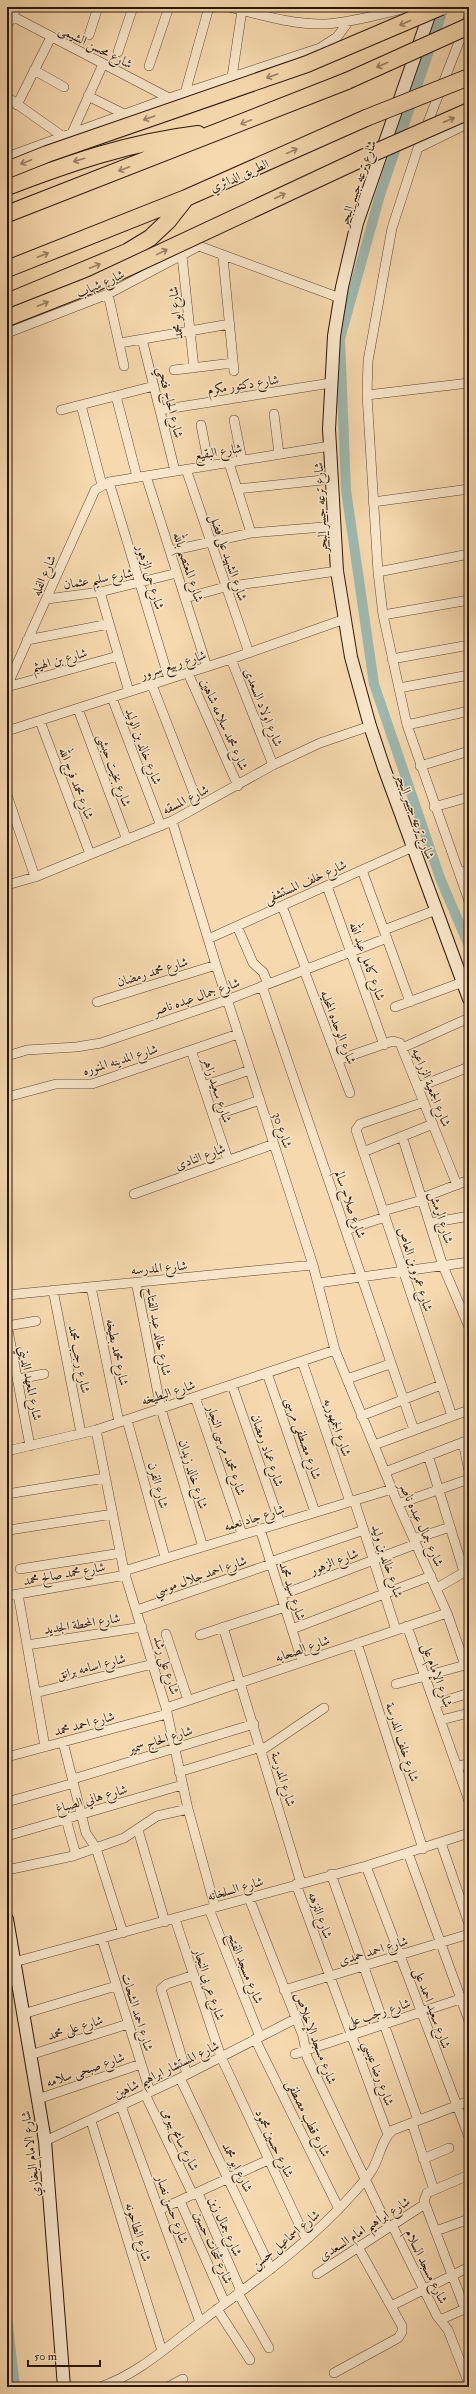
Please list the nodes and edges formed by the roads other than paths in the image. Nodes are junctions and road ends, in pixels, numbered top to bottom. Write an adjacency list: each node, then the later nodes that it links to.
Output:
1 (17, 7): 11 (street)
2 (98, 7): 16 (street)
3 (132, 7): 18 (street)
4 (169, 7): 20 (street)
5 (209, 7): 25 (street)
6 (229, 7): 10 (street)
7 (411, 7): 13 (street)
8 (433, 7): 46 (street, شارع ترعه جسر البحر)
9 (441, 7): 38 (highway, one-way to 38, bridge)
10 (242, 10): 13 (street); 23 (street)
11 (12, 16): 14 (street); 17 (street, شارع محسن الشيمى)
12 (469, 16): 36 (street, شارع ترعه جسر البحر)
13 (349, 21): 23 (street)
14 (7, 26)
15 (469, 26): 33 (highway, one-way to 33, bridge)
16 (89, 35)
17 (51, 37): 19 (street, شارع محسن الشيمى); 21 (street)
18 (118, 52)
19 (103, 64): 26 (street); 28 (street, شارع محسن الشيمى)
20 (148, 66)
21 (34, 70): 24 (street); 29 (street)
22 (469, 77): 40 (highway, الطريق الدائري, one-way to 22, bridge)
23 (232, 78): 25 (street)
24 (64, 87)
25 (186, 93): 28 (street)
26 (88, 96): 31 (street); 34 (street)
27 (7, 97): 29 (street)
28 (169, 98): 31 (street)
29 (17, 105): 35 (street)
30 (469, 111): 48 (highway, one-way to 30, bridge)
31 (124, 114): 34 (street)
32 (469, 123): 36 (street)
33 (227, 129): 39 (highway, one-way to 39); 41 (highway, one-way to 41)
34 (72, 133): 35 (street)
35 (62, 136): 37 (street)
36 (418, 148): 60 (street, شارع ترعه جسر البحر)
37 (7, 157)
38 (7, 170)
39 (7, 187)
40 (186, 198): 44 (highway, الطريق الدائري, one-way to 40); 47 (highway, one-way to 40)
41 (7, 214)
42 (182, 256): 43 (street, شارع شهاب); 45 (street, شارع شهاب); 50 (street, شارع ابو محمد)
43 (223, 257): 46 (street); 49 (street)
44 (7, 270)
45 (108, 294): 51 (street, شارع شهاب); 53 (street)
46 (340, 298): 57 (street, شارع ترعه جسر البحر)
47 (7, 302)
48 (7, 318)
49 (230, 324): 50 (street); 55 (street)
50 (190, 331): 52 (street); 55 (street, شارع ابو محمد)
51 (7, 333)
52 (142, 339): 53 (street); 59 (street, شارع الحاج فتحي)
53 (120, 343): 54 (street)
54 (124, 366)
55 (194, 368): 56 (street)
56 (174, 370)
57 (330, 383): 64 (street, شارع دكتور مكرم); 68 (street, شارع ترعه جسر البحر)
58 (469, 383): 60 (street)
59 (154, 386): 61 (street); 64 (street, شارع الحاج فتحي)
60 (367, 395): 80 (street, شارع ترعه جسر البحر)
61 (116, 396): 62 (street); 75 (street, شارع المعتصم بالله)
62 (81, 405): 63 (street); 77 (street, شارع حى الزهور)
63 (61, 410)
64 (160, 410): 74 (street, شارع الحاج فتحي)
65 (274, 414): 69 (street)
66 (234, 420): 70 (street)
67 (201, 425): 72 (street)
68 (330, 446): 69 (street, شارع البقيع); 76 (street, شارع ترعه جسر البحر)
69 (279, 454): 70 (street, شارع البقيع)
70 (242, 460): 71 (street, شارع البقيع)
71 (229, 463): 72 (street, شارع البقيع); 79 (street)
72 (209, 466): 73 (street, شارع البقيع)
73 (186, 469): 74 (street, شارع البقيع); 83 (street, شارع الشهيد على فضل)
74 (175, 471): 75 (street, شارع البقيع)
75 (141, 477): 77 (street, شارع البقيع); 84 (street, شارع المعتصم بالله)
76 (332, 479): 79 (street); 81 (street, شارع ترعه جسر البحر)
77 (105, 483): 89 (street, شارع حى الزهور); 93 (street, شارع الفله)
78 (469, 488): 80 (street)
79 (237, 489): 82 (street)
80 (374, 502): 87 (street, شارع ترعه جسر البحر)
81 (335, 526): 82 (street); 86 (street, شارع ترعه جسر البحر)
82 (250, 532): 83 (street)
83 (209, 540): 84 (street); 90 (street, شارع الشهيد على فضل)
84 (170, 551): 88 (street, شارع المعتصم بالله)
85 (469, 554): 87 (street)
86 (337, 570): 90 (street); 96 (street, شارع ترعه جسر البحر)
87 (378, 572): 95 (street, شارع ترعه جسر البحر)
88 (177, 573): 89 (street, شارع سليم عثمان); 92 (street, شارع المعتصم بالله)
89 (140, 584): 91 (street, شارع سليم عثمان); 107 (street, شارع حى الزهور)
90 (225, 587): 92 (street); 100 (street, شارع الشهيد على فضل)
91 (100, 592): 93 (street, شارع سليم عثمان); 97 (street)
92 (185, 598): 104 (street, شارع المعتصم بالله)
93 (47, 599): 98 (street, شارع الفله)
94 (469, 600): 95 (street)
95 (383, 615): 103 (street, شارع ترعه جسر البحر)
96 (345, 620): 100 (street, شارع ربيع سرور); 117 (street, شارع ترعه جسر البحر)
97 (109, 624): 98 (street); 101 (street)
98 (27, 640): 109 (street, شارع الفله)
99 (469, 645): 103 (street)
100 (249, 653): 102 (street, شارع ربيع سرور)
101 (118, 656): 109 (street, شارع بن الهيثم); 111 (street)
102 (231, 659): 104 (street, شارع ربيع سرور); 120 (street, شارع اولاد السعدى)
103 (392, 659): 110 (street, شارع ترعه جسر البحر)
104 (207, 666): 105 (street, شارع ربيع سرور)
105 (188, 673): 107 (street, شارع ربيع سرور); 122 (street, شارع محمد سلامه شاهين)
106 (469, 675): 110 (street)
107 (169, 679): 108 (street, شارع ربيع سرور)
108 (152, 685): 111 (street, شارع ربيع سرور); 125 (street)
109 (7, 686)
110 (399, 688): 116 (street, شارع ترعه جسر البحر)
111 (129, 692): 112 (street, شارع ربيع سرور)
112 (112, 698): 113 (street, شارع ربيع سرور); 128 (street, شارع خالد بن الوليد)
113 (78, 709): 115 (street, شارع ربيع سرور); 129 (street, شارع بخيت حبشى)
114 (469, 711): 116 (street)
115 (40, 721): 118 (street, شارع ربيع سرور); 131 (street, شارع محمد فرج الله)
116 (407, 725): 121 (street, شارع ترعه جسر البحر)
117 (370, 726): 120 (street, شارع المسقه); 130 (street, شارع ترعه جسر البحر)
118 (7, 731)
119 (469, 751): 121 (street)
120 (273, 765): 122 (street, شارع المسقه)
121 (420, 766): 126 (street, شارع ترعه جسر البحر)
122 (238, 786): 125 (street, شارع المسقه)
123 (7, 795): 135 (street)
124 (469, 797): 126 (street)
125 (199, 806): 127 (street, شارع المسقه)
126 (434, 807): 134 (street, شارع ترعه جسر البحر)
127 (172, 821): 128 (street, شارع المسقه); 143 (street, شارع 30)
128 (160, 826): 129 (street, شارع المسقه)
129 (127, 840): 131 (street, شارع المسقه)
130 (413, 847): 132 (street, شارع خلف المستشفى); 140 (street, شارع ترعه جسر البحر)
131 (90, 854): 135 (street, شارع المسقه)
132 (362, 870): 137 (street, شارع خلف المستشفى); 142 (street)
133 (469, 870): 134 (street)
134 (459, 873): 138 (street, شارع ترعه جسر البحر)
135 (35, 877): 136 (street, شارع المسقه)
136 (7, 885)
137 (327, 886): 139 (street, شارع خلف المستشفى); 144 (street, شارع كامل عبد الله)
138 (469, 901)
139 (282, 906): 141 (street, شارع خلف المستشفى); 146 (street, شارع الوحده المحليه)
140 (436, 910): 142 (street, شارع جمال عبده ناصر); 147 (street, شارع ترعه جسر البحر)
141 (237, 926): 143 (street, شارع خلف المستشفى); 148 (street, شارع صلاح سالم)
142 (385, 934): 144 (street, شارع جمال عبده ناصر); 152 (street)
143 (208, 939): 145 (street, شارع 30)
144 (351, 952): 146 (street, شارع جمال عبده ناصر); 156 (street, شارع كامل عبد الله)
145 (216, 965): 150 (street, شارع 30); 151 (street, شارع محمد رمضان)
146 (305, 970): 148 (street, شارع جمال عبده ناصر); 160 (street, شارع الوحده المحليه)
147 (462, 982): 149 (street, شارع ترعه جسر البحر); 152 (street)
148 (265, 985): 150 (street, شارع جمال عبده ناصر); 182 (street, شارع صلاح سالم)
149 (469, 999)
150 (227, 1000): 155 (street, شارع 30); 159 (street, شارع جمال عبده ناصر)
151 (97, 1002)
152 (410, 1002): 153 (street)
153 (395, 1007)
154 (469, 1018): 157 (street)
155 (238, 1034): 158 (street, شارع المدينه المنوره); 162 (street, شارع 30)
156 (384, 1044): 157 (street); 160 (street)
157 (401, 1045): 164 (street, شارع الجمعية الزراعيه)
158 (191, 1050): 163 (street, شارع سعيد زاهر); 166 (street, شارع المدينه المنوره)
159 (7, 1056)
160 (338, 1060): 165 (street, شارع الوحده المحليه)
161 (469, 1067): 164 (street)
162 (250, 1070): 163 (street); 167 (street, شارع 30)
163 (203, 1086): 169 (street, شارع سعيد زاهر)
164 (418, 1087): 168 (street, شارع الجمعية الزراعيه)
165 (350, 1093)
166 (7, 1097)
167 (260, 1100): 169 (street); 172 (street, شارع 30)
168 (424, 1102): 170 (street, شارع الجمعية الزراعيه); 173 (street, شارع عمرو بن العاص)
169 (213, 1116): 174 (street, شارع سعيد زاهر)
170 (434, 1124): 171 (street); 176 (street, شارع الجمعية الزراعيه)
171 (402, 1136): 173 (street); 178 (street, شارع الرمش)
172 (274, 1144): 174 (street, شارع النادى); 184 (street, شارع 30)
173 (363, 1152): 179 (street, شارع عمرو بن العاص)
174 (228, 1160): 177 (street, شارع النادى)
175 (469, 1180): 176 (street)
176 (457, 1185): 178 (street)
177 (134, 1194)
178 (422, 1199): 179 (street); 181 (street, شارع الرمش)
179 (384, 1214): 182 (street); 186 (street, شارع عمرو بن العاص)
180 (469, 1216): 181 (street)
181 (430, 1223): 185 (street, شارع الرمش)
182 (346, 1230): 187 (street, شارع صلاح سالم)
183 (469, 1262): 185 (street)
184 (313, 1265): 188 (street, شارع المدرسه); 189 (street, شارع 30)
185 (443, 1266): 186 (street); 195 (street, شارع الرمش)
186 (402, 1272): 187 (street); 204 (street, شارع عمرو بن العاص)
187 (362, 1278): 189 (street); 198 (street, شارع صلاح سالم)
188 (136, 1282): 190 (street, شارع المدرسه); 207 (street, شارع خالد عبد الفتاح)
189 (318, 1283): 196 (street, شارع 30)
190 (91, 1287): 191 (street, شارع المدرسه); 211 (street, شارع محمد بطيخه)
191 (53, 1290): 192 (street, شارع المدرسه); 214 (street, شارع رجب محمد)
192 (7, 1295)
193 (36, 1321): 194 (street)
194 (7, 1326): 201 (street, شارع المعهد الديني)
195 (469, 1327)
196 (336, 1350): 197 (street, شارع البطيخه); 202 (street, شارع 30)
197 (302, 1361): 199 (street, شارع البطيخه); 227 (street, شارع الجمهوريه)
198 (390, 1364): 202 (street); 206 (street, شارع صلاح سالم)
199 (267, 1373): 203 (street, شارع البطيخه); 229 (street, شارع مصطفى مرسى)
200 (44, 1374): 201 (street)
201 (18, 1379): 217 (street, شارع المعهد الديني)
202 (346, 1380): 209 (street, شارع 30)
203 (232, 1385): 205 (street, شارع البطيخه); 231 (street, شارع عماد رمضان)
204 (441, 1385): 206 (street); 210 (street, شارع عمرو بن العاص)
205 (195, 1397): 207 (street, شارع البطيخه); 236 (street, شارع محمد مرسى النجار)
206 (403, 1400): 209 (street); 213 (street, شارع صلاح سالم)
207 (161, 1409): 211 (street, شارع البطيخه); 238 (street, شارع خالد زيدان)
208 (469, 1410): 210 (street)
209 (361, 1416): 216 (street, شارع 30)
210 (452, 1416): 213 (street)
211 (123, 1421): 212 (street, شارع البطيخه); 240 (street, شارع الفرن)
212 (96, 1430): 214 (street, شارع البطيخه); 222 (street, شارع على رشد)
213 (414, 1430): 216 (street)
214 (81, 1434): 217 (street, شارع البطيخه)
215 (466, 1441): 219 (street); 220 (street)
216 (374, 1445): 221 (street, شارع جمال عبده ناصر)
217 (30, 1446): 218 (street, شارع البطيخه)
218 (7, 1451)
219 (428, 1455): 221 (street); 225 (street)
220 (469, 1471)
221 (385, 1472): 224 (street, شارع جمال عبده ناصر)
222 (105, 1478): 226 (street); 230 (street, شارع على رشد)
223 (469, 1479): 225 (street)
224 (392, 1489): 227 (street, شارع جاد نعمه); 228 (street, شارع جمال عبده ناصر)
225 (438, 1489): 228 (street); 232 (street)
226 (7, 1494)
227 (352, 1501): 229 (street, شارع جاد نعمه); 235 (street, شارع خالد بن وليد)
228 (398, 1504): 237 (street, شارع جمال عبده ناصر)
229 (316, 1512): 231 (street, شارع جاد نعمه)
230 (113, 1514): 234 (street); 239 (street, شارع على رشد)
231 (280, 1523): 233 (street, شارع جاد نعمه)
232 (450, 1527): 237 (street, شارع الزهور); 244 (street)
233 (260, 1529): 236 (street, شارع جاد نعمه); 242 (street, شارع سيد محمد)
234 (9, 1530)
235 (364, 1530): 241 (street, شارع خالد بن وليد); 242 (street, شارع احمد جلال موسي)
236 (242, 1534): 238 (street, شارع جاد نعمه)
237 (415, 1541): 241 (street, شارع الزهور); 246 (street, شارع جمال عبده ناصر)
238 (203, 1547): 240 (street, شارع جاد نعمه)
239 (121, 1553): 243 (street); 245 (street, شارع على رشد)
240 (165, 1557): 245 (street, شارع جاد نعمه)
241 (374, 1560): 249 (street, شارع خالد بن وليد); 250 (street, شارع الزهور)
242 (271, 1563): 250 (street, شارع سيد محمد); 253 (street, شارع احمد جلال موسي)
243 (20, 1569)
244 (466, 1571): 247 (street)
245 (125, 1573): 248 (street, شارع محمد صالح محمد); 253 (street, شارع على رشد)
246 (431, 1576): 247 (street, شارع جمال عبده ناصر); 249 (street)
247 (436, 1588): 254 (street, شارع جمال عبده ناصر)
248 (18, 1594): 251 (street, شارع محمد صالح محمد); 263 (street)
249 (385, 1594): 258 (street); 259 (street, شارع خالد بن وليد)
250 (281, 1595): 252 (street, شارع سيد محمد)
251 (7, 1596)
252 (285, 1607): 257 (street); 258 (street, شارع سيد محمد)
253 (137, 1610): 256 (street, شارع على رشد)
254 (447, 1612): 255 (street, شارع الصحابه); 266 (street, شارع جمال عبده ناصر)
255 (407, 1626): 259 (street, شارع الصحابه); 267 (street, شارع الإمام على)
256 (142, 1627): 263 (street, شارع المحطة الجديد); 265 (street, شارع على رشد)
257 (223, 1628): 261 (street); 268 (street, شارع المدرسة)
258 (292, 1629): 264 (street, شارع سيد محمد)
259 (396, 1630): 262 (street, شارع الصحابه)
260 (166, 1634): 272 (street)
261 (200, 1635)
262 (357, 1643): 264 (street, شارع الصحابه); 299 (street, شارع خلف المدرسة)
263 (27, 1645): 270 (street)
264 (302, 1662): 268 (street, شارع الصحابه)
265 (152, 1664): 270 (street, شارع اسامه برانق); 275 (street, شارع على رشد)
266 (467, 1664): 267 (street)
267 (425, 1676): 269 (street); 273 (street, شارع الإمام على)
268 (241, 1682): 272 (street, شارع الصحابه); 278 (street, شارع المدرسة)
269 (396, 1684)
270 (35, 1693): 280 (street)
271 (469, 1694): 273 (street)
272 (188, 1700): 275 (street, شارع الصحابه)
273 (435, 1704): 277 (street, شارع الإمام على)
274 (324, 1708): 282 (street)
275 (167, 1711): 279 (street, شارع احمد محمد); 281 (street, شارع على رشد)
276 (469, 1713): 277 (street)
277 (441, 1720): 285 (street, شارع الإمام على)
278 (254, 1724): 281 (street, شارع الحاج سمير); 282 (street, شارع المدرسة)
279 (63, 1742): 280 (street, شارع احمد محمد); 287 (street)
280 (45, 1747): 283 (street, شارع احمد محمد)
281 (174, 1749): 286 (street, شارع على رشد); 287 (street, شارع الحاج سمير)
282 (261, 1749): 286 (street); 305 (street, شارع المدرسة)
283 (7, 1757)
284 (469, 1763): 285 (street)
285 (457, 1767): 290 (street, شارع الإمام على)
286 (179, 1772): 288 (street, شارع على رشد)
287 (74, 1781): 289 (street, شارع الحاج سمير); 292 (street)
288 (182, 1785): 291 (street, شارع على رشد); 292 (street, شارع هاني الصباغ)
289 (7, 1802)
290 (469, 1802)
291 (188, 1810): 294 (street); 307 (street, شارع على رشد)
292 (81, 1815): 293 (street, شارع هاني الصباغ); 298 (street)
293 (66, 1819): 296 (street, شارع هاني الصباغ); 301 (street)
294 (138, 1830): 298 (street); 310 (street)
295 (469, 1833): 297 (street, شارع السلخانه)
296 (7, 1836)
297 (441, 1842): 299 (street, شارع السلخانه); 311 (street)
298 (96, 1848): 301 (street); 312 (street)
299 (423, 1849): 300 (street, شارع السلخانه)
300 (408, 1853): 302 (street, شارع السلخانه); 315 (street)
301 (76, 1855): 303 (street)
302 (366, 1866): 304 (street, شارع السلخانه); 316 (street, شارع سعيد احمد على)
303 (7, 1870)
304 (331, 1874): 305 (street, شارع السلخانه); 318 (street)
305 (298, 1884): 306 (street, شارع السلخانه); 320 (street, شارع النزهه)
306 (249, 1898): 307 (street, شارع السلخانه); 322 (street, شارع مسجد الإخلاص)
307 (212, 1908): 309 (street, شارع السلخانه); 331 (street, شارع مسجد الفتح)
308 (7, 1919): 317 (street, شارع الامام البخاري)
309 (175, 1919): 310 (street, شارع السلخانه); 319 (street, شارع عربى النجار)
310 (165, 1922): 312 (street, شارع السلخانه)
311 (469, 1924)
312 (123, 1933): 314 (street, شارع السلخانه)
313 (469, 1934): 315 (street, شارع احمد حمدى)
314 (102, 1939): 317 (street, شارع السلخانه); 321 (street, شارع احمد الشحات)
315 (441, 1943): 316 (street, شارع احمد حمدى); 323 (street)
316 (400, 1955): 318 (street, شارع احمد حمدى); 324 (street, شارع سعيد احمد على)
317 (10, 1964): 325 (street, شارع الامام البخاري)
318 (364, 1966): 320 (street, شارع احمد حمدى); 329 (street)
319 (194, 1975): 335 (street, شارع عربى النجار); 337 (street, شارع ابو محمد)
320 (329, 1976): 322 (street, شارع احمد حمدى); 330 (street, شارع رضا عيسي)
321 (116, 1986): 325 (street); 328 (street, شارع احمد الشحات)
322 (284, 1990): 326 (street, شارع مسجد الإخلاص)
323 (465, 1997): 324 (street, شارع رجب على); 327 (street)
324 (420, 2011): 329 (street, شارع رجب على); 342 (street, شارع سعيد احمد على)
325 (23, 2014): 334 (street, شارع الامام البخاري)
326 (297, 2018): 331 (street, شارع المستشار ابراهيم شاهين); 332 (street, شارع مسجد الإخلاص)
327 (469, 2021)
328 (128, 2024): 334 (street, شارع على محمد); 336 (street, شارع احمد الشحات)
329 (383, 2024): 330 (street, شارع رجب على); 344 (street)
330 (350, 2034): 332 (street, شارع رجب على); 345 (street, شارع رضا عيسي)
331 (258, 2038): 335 (street, شارع المستشار ابراهيم شاهين); 358 (street, شارع قطب مصطفى)
332 (305, 2050): 333 (street, شارع رجب على); 353 (street, شارع مسجد الإخلاص)
333 (295, 2054)
334 (30, 2055): 339 (street, شارع الامام البخاري)
335 (221, 2057): 337 (street, شارع المستشار ابراهيم شاهين); 350 (street, شارع حسين محمود)
336 (141, 2064): 338 (street, شارع احمد الشحات); 339 (street, شارع صبحى سلامه)
337 (184, 2076): 338 (street, شارع المستشار ابراهيم شاهين); 352 (street, شارع ابو محمد)
338 (147, 2093): 341 (street, شارع المستشار ابراهيم شاهين); 355 (street, شارع سامح بيومى)
339 (38, 2099): 347 (street, شارع الامام البخاري)
340 (469, 2101): 342 (street)
341 (121, 2106): 343 (street, شارع المستشار ابراهيم شاهين); 359 (street, شارع حسن نصار)
342 (456, 2106): 344 (street); 346 (street, شارع سعيد احمد على)
343 (91, 2121): 347 (street, شارع المستشار ابراهيم شاهين); 377 (street, شارع الطاحونه)
344 (415, 2121): 345 (street); 349 (street)
345 (388, 2135): 353 (street, شارع اسماعيل حسن)
346 (469, 2137)
347 (45, 2142): 382 (street, شارع الامام البخاري)
348 (449, 2148): 349 (street)
349 (424, 2159): 354 (street)
350 (268, 2160): 352 (street); 363 (street, شارع حسين محمود)
351 (469, 2175): 354 (street, شارع ابراهيم امام السعدى)
352 (229, 2178): 355 (street); 366 (street, شارع ابو محمد)
353 (364, 2180): 358 (street, شارع اسماعيل حسن); 361 (street, شارع مسجد الإخلاص)
354 (434, 2190): 356 (street, شارع ابراهيم امام السعدى)
355 (196, 2194): 357 (street); 370 (street, شارع جمال زين)
356 (425, 2199): 361 (street, شارع ابراهيم امام السعدى); 362 (street)
357 (180, 2201): 359 (street); 371 (street, شارع شحات حسين)
358 (339, 2209): 363 (street, شارع اسماعيل حسن)
359 (159, 2210): 375 (street, شارع حسن نصار)
360 (469, 2219): 362 (street)
361 (390, 2226): 364 (street, شارع ابراهيم امام السعدى); 369 (street, شارع مسجد السلام)
362 (436, 2231): 368 (street)
363 (306, 2239): 366 (street, شارع اسماعيل حسن)
364 (358, 2247): 367 (street, شارع ابراهيم امام السعدى); 372 (street)
365 (469, 2267): 368 (street)
366 (271, 2269): 370 (street, شارع اسماعيل حسن)
367 (317, 2274)
368 (452, 2274): 369 (street); 373 (street)
369 (423, 2290): 372 (street); 374 (street, شارع مسجد السلام)
370 (239, 2292): 371 (street, شارع اسماعيل حسن); 376 (street, شارع جمال زين)
371 (221, 2306): 375 (street, شارع اسماعيل حسن); 378 (street, شارع شحات حسين)
372 (391, 2306): 379 (street)
373 (467, 2308): 374 (street)
374 (440, 2320): 381 (street, شارع مسجد السلام)
375 (200, 2322): 377 (street, شارع اسماعيل حسن)
376 (269, 2348)
377 (162, 2351): 383 (street, شارع اسماعيل حسن)
378 (250, 2360)
379 (334, 2373)
380 (183, 2379): 384 (street)
381 (469, 2384): 385 (street)
382 (64, 2387)
383 (100, 2387)
384 (168, 2387)
385 (458, 2387)

